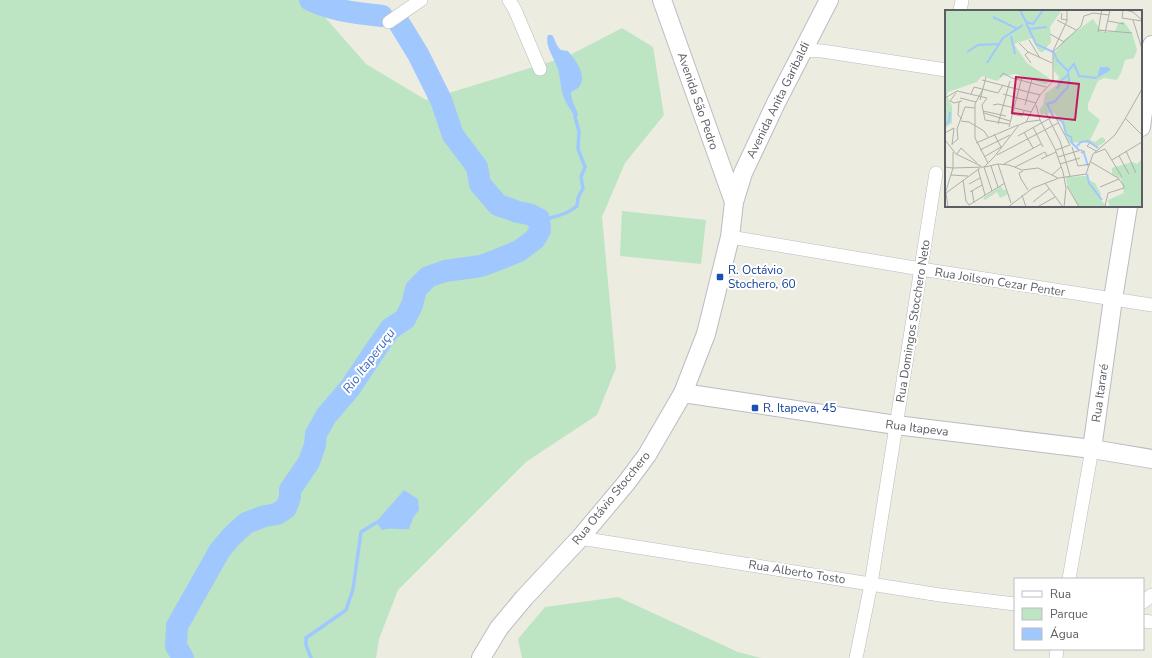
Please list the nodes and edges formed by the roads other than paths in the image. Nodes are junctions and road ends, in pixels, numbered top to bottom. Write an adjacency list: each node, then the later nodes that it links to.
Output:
1 (421, 0): 7 (street)
2 (509, 0): 10 (street)
3 (662, 0): 15 (street, Avenida São Pedro)
4 (829, 0): 9 (street, Avenida Anita Garibaldi)
5 (962, 0): 6 (street)
6 (960, 10)
7 (389, 22)
8 (1152, 46): 12 (street)
9 (803, 50): 11 (street); 14 (street, Avenida Anita Garibaldi)
10 (540, 69)
11 (945, 70)
12 (1146, 99): 13 (street)
13 (1142, 121)
14 (750, 157): 15 (street); 17 (street, Avenida Anita Garibaldi)
15 (718, 160): 17 (street, Avenida São Pedro)
16 (936, 174): 20 (street, Rua Domingos Stocchero Neto)
17 (734, 202): 19 (street, Rua Otávio Stocchero)
18 (1128, 207): 21 (street, Rua Itararé)
19 (730, 237): 20 (street, Rua Joilson Cezar Penter); 23 (street, Rua Otávio Stocchero)
20 (921, 269): 21 (street, Rua Joilson Cezar Penter); 24 (street, Rua Domingos Stocchero Neto)
21 (1113, 299): 22 (street, Rua Joilson Cezar Penter); 25 (street, Rua Itararé)
22 (1152, 305)
23 (683, 393): 24 (street, Rua Itapeva); 27 (street, Rua Otávio Stocchero)
24 (896, 425): 25 (street, Rua Itapeva); 29 (street, Rua Domingos Stocchero Neto)
25 (1092, 449): 26 (street, Rua Itapeva); 28 (street, Rua Itararé)
26 (1152, 459)
27 (580, 538): 29 (street, Rua Alberto Tosto); 31 (street, Rua Otávio Stocchero)
28 (1069, 578)
29 (871, 584): 30 (street, Rua Alberto Tosto); 32 (street, Rua Domingos Stocchero Neto)
30 (1014, 604)
31 (481, 658)
32 (856, 658)

